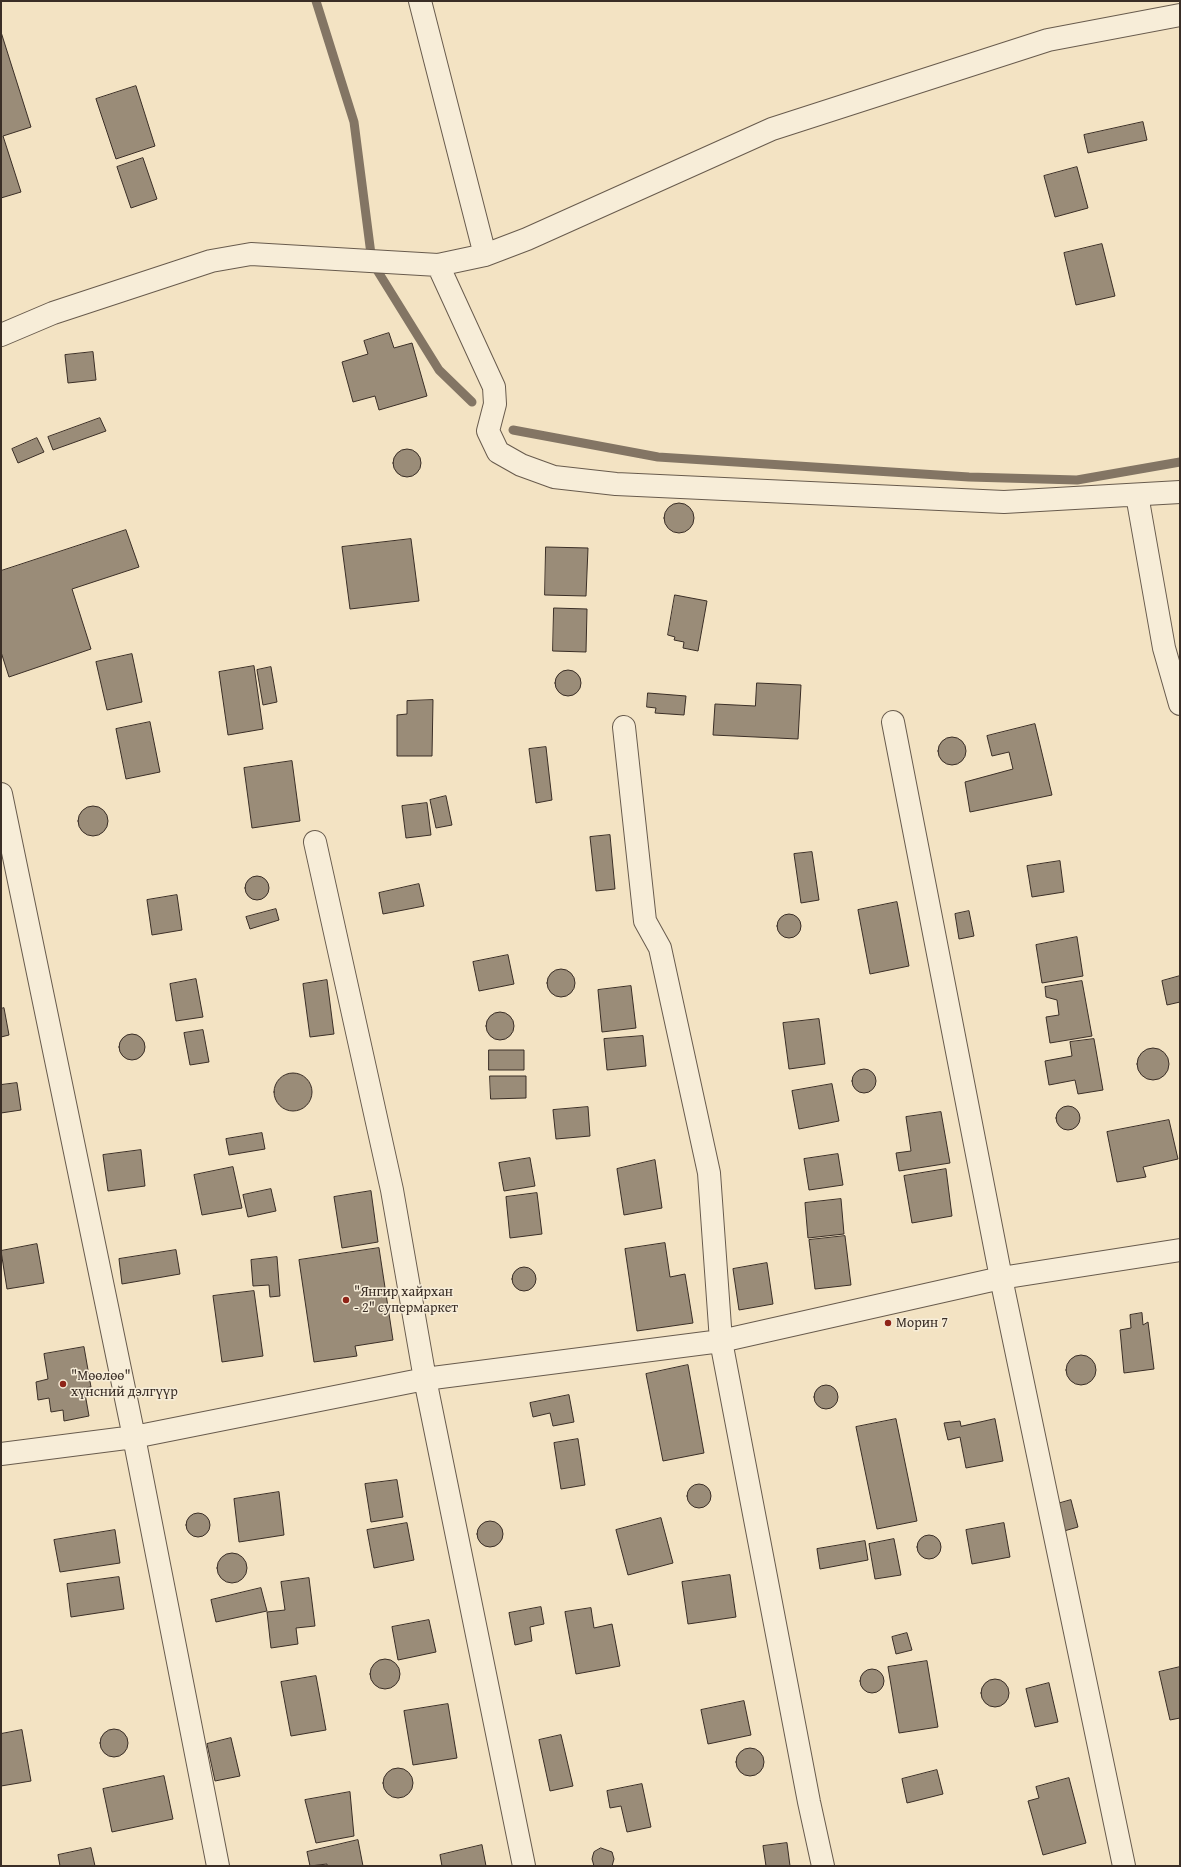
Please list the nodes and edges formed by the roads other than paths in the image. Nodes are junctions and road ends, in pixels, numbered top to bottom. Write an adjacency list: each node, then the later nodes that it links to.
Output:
1 (420, 1): 3 (street)
2 (1180, 15): 3 (street)
3 (485, 255): 4 (street)
4 (438, 265): 5 (street); 7 (street)
5 (1, 335)
6 (1180, 492): 7 (street)
7 (1137, 495): 8 (street)
8 (1180, 704)
9 (893, 722): 14 (street)
10 (624, 727): 15 (street)
11 (1, 794): 17 (street)
12 (315, 842): 16 (street)
13 (1180, 1250): 14 (street)
14 (1001, 1278): 15 (street); 22 (street)
15 (721, 1342): 16 (street); 21 (street)
16 (425, 1380): 17 (street); 20 (street)
17 (134, 1437): 18 (street); 19 (street)
18 (1, 1454)
19 (218, 1866)
20 (524, 1866)
21 (823, 1866)
22 (1124, 1866)

